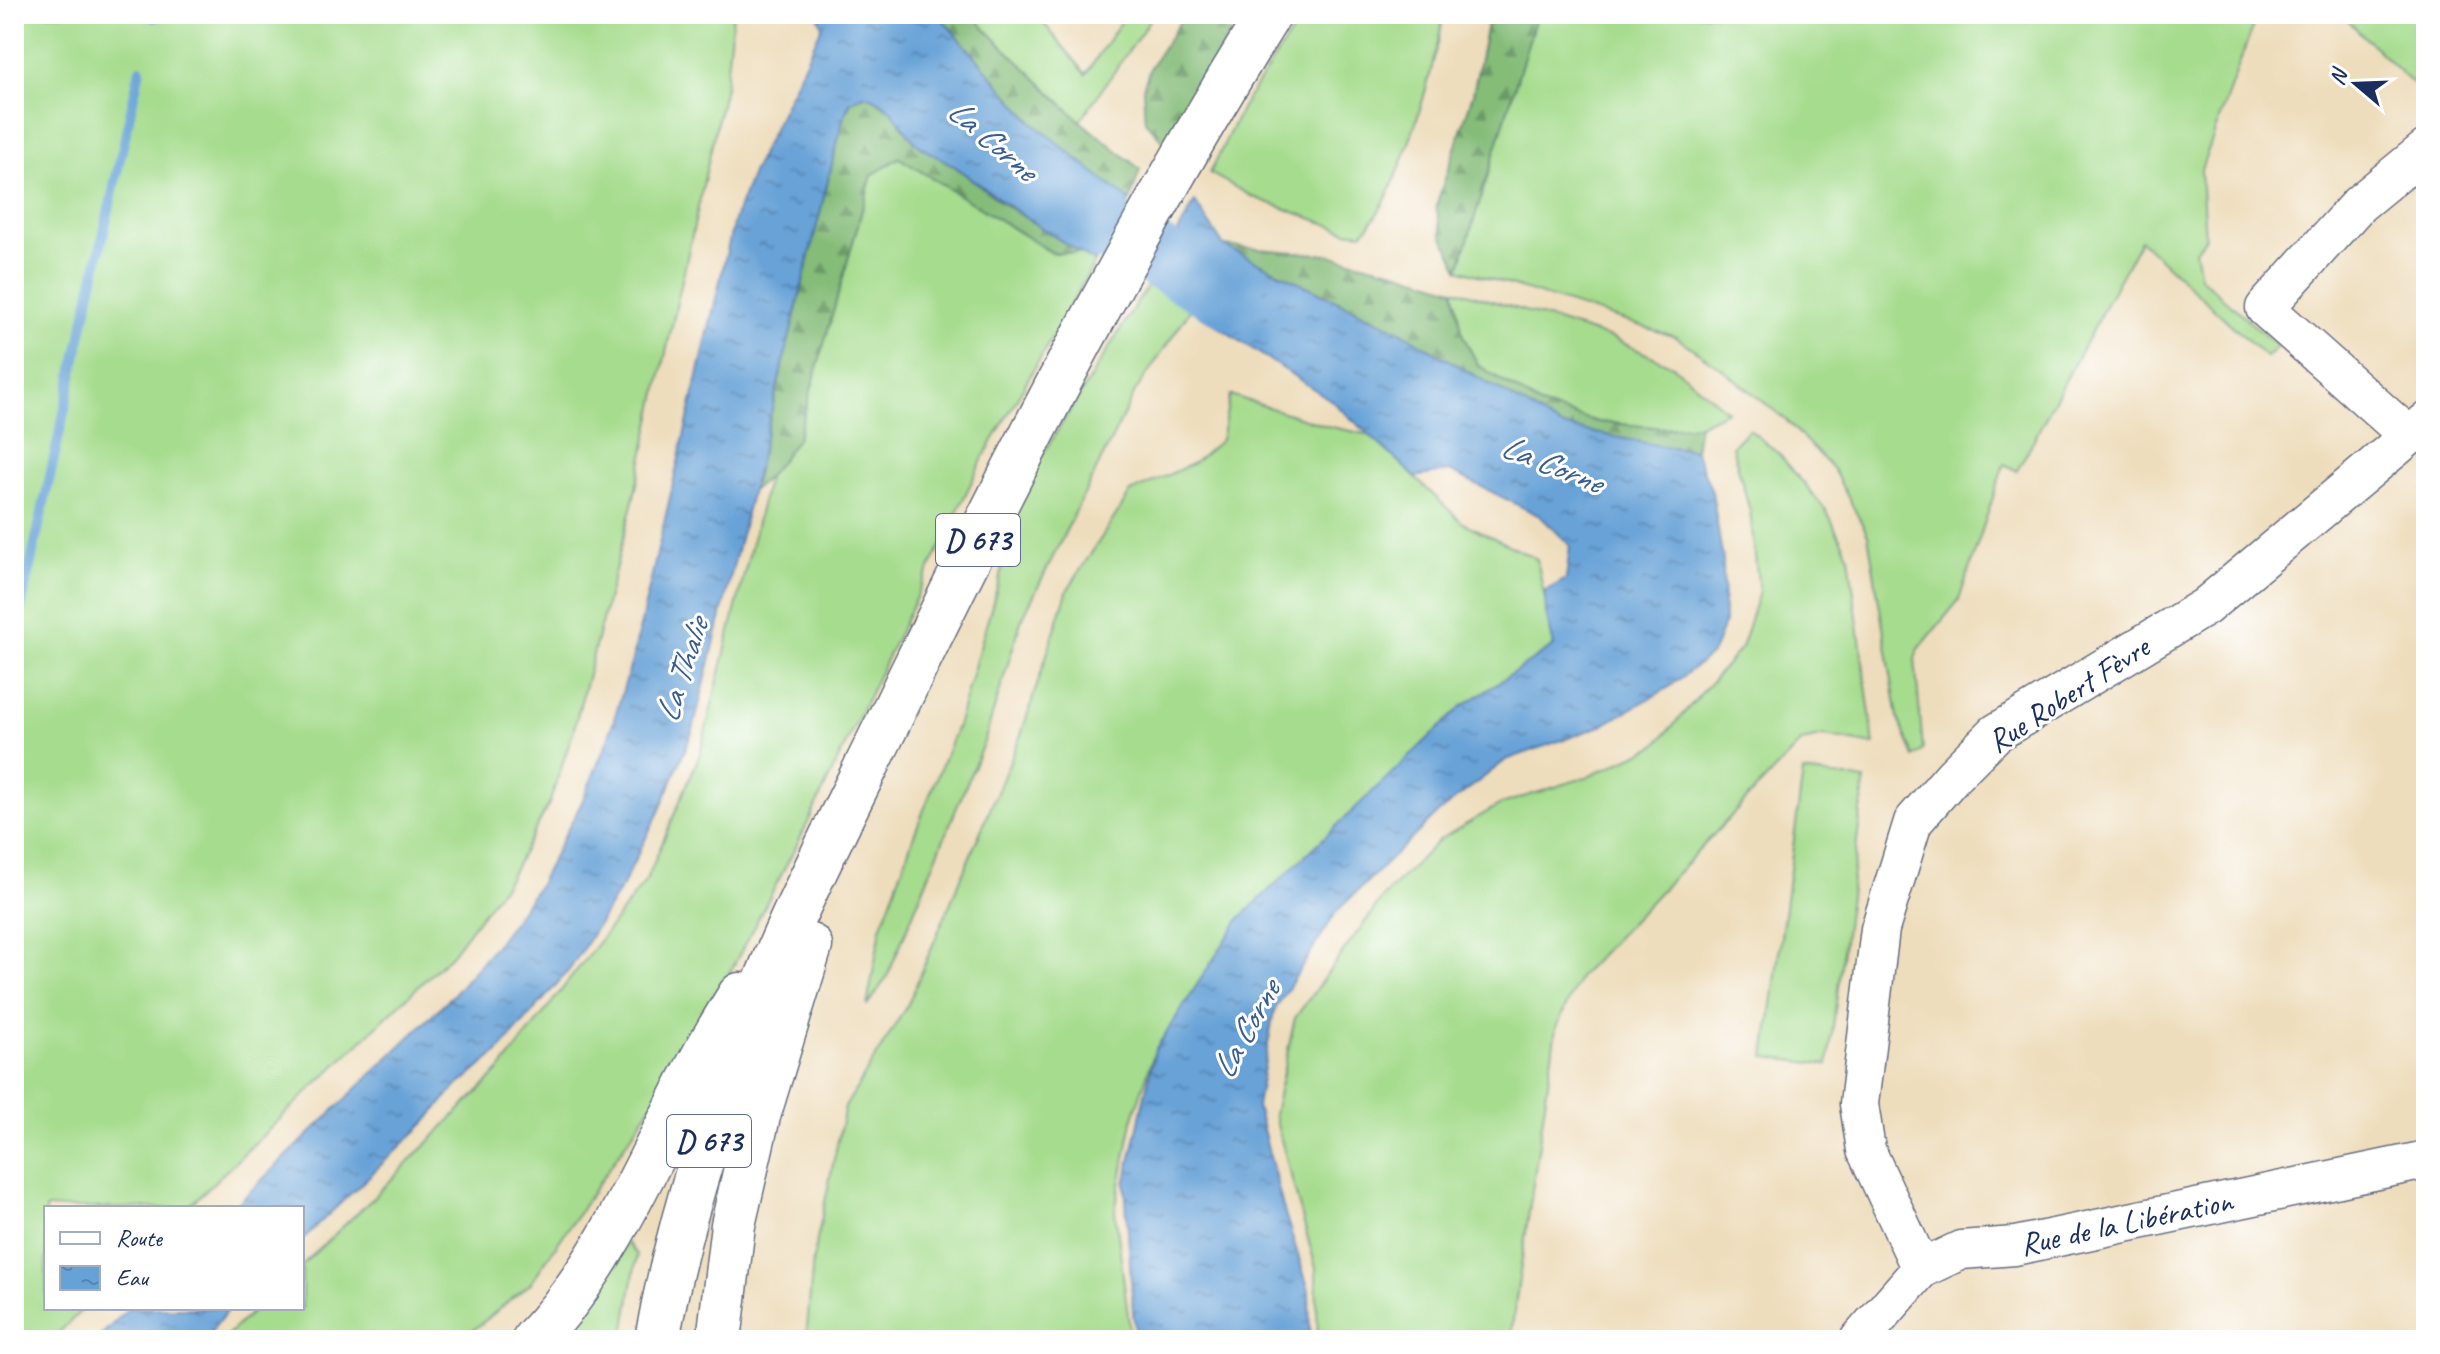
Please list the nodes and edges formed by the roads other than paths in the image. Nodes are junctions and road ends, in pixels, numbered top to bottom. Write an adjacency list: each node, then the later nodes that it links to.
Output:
1 (1269, 14): 4 (main road, D 673)
2 (2426, 149): 3 (street, Rue Robert Fèvre)
3 (2417, 429): 7 (street, Rue Robert Fèvre)
4 (876, 749): 5 (main road, D 673); 10 (main road)
5 (780, 948): 8 (main road); 9 (main road, D 673)
6 (2426, 1160): 7 (street, Rue de la Libération)
7 (1921, 1269): 11 (street, Rue de la Libération)
8 (534, 1340)
9 (657, 1340)
10 (719, 1340)
11 (1859, 1340)

